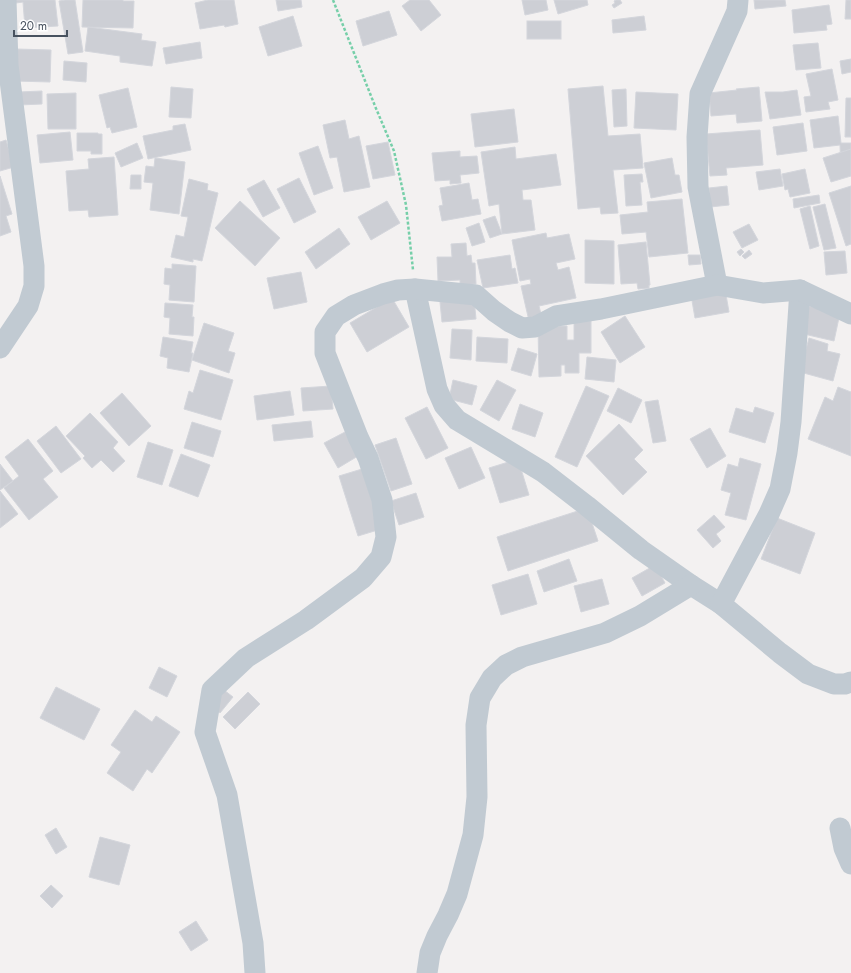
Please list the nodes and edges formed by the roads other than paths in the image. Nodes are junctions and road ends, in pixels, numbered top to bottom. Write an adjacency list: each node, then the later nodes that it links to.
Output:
1 (6, 0): 7 (street)
2 (738, 0): 3 (street)
3 (717, 285): 4 (street); 5 (street)
4 (416, 289): 8 (street); 13 (street)
5 (800, 290): 6 (street); 9 (street)
6 (851, 314)
7 (0, 348)
8 (691, 585): 9 (street); 14 (street)
9 (721, 604): 10 (street)
10 (851, 682)
11 (840, 828): 12 (street)
12 (851, 864)
13 (255, 973)
14 (427, 973)

